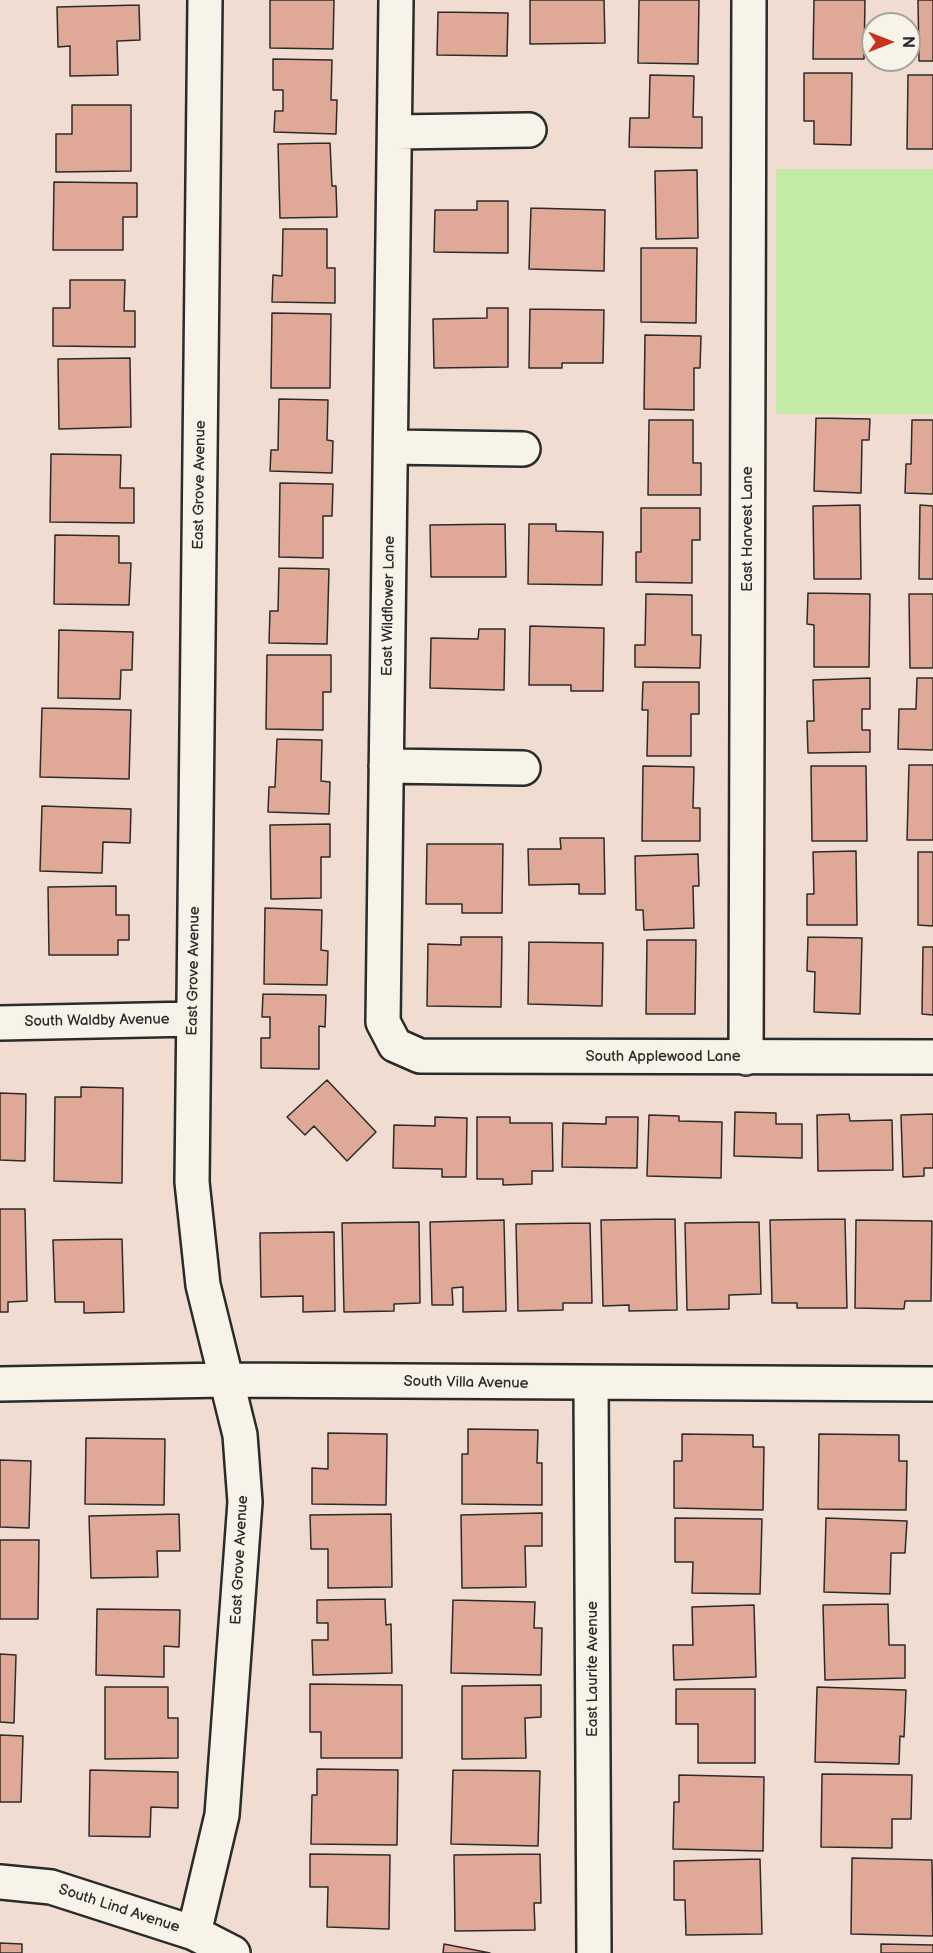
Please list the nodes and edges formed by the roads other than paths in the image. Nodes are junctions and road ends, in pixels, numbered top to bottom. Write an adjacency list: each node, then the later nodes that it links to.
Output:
1 (205, 0): 10 (street, East Grove Avenue)
2 (396, 0): 5 (street, East Wildflower Lane)
3 (749, 0): 14 (street, East Harvest Lane)
4 (529, 130): 5 (street)
5 (396, 132): 6 (street, East Wildflower Lane)
6 (391, 447): 7 (street); 8 (street, East Wildflower Lane)
7 (523, 449)
8 (386, 766): 9 (street); 12 (street, East Wildflower Lane)
9 (523, 768)
10 (194, 1019): 11 (street, South Waldby Avenue); 15 (street, East Grove Avenue)
11 (0, 1023)
12 (395, 1045): 14 (street, South Applewood Lane)
13 (933, 1057): 14 (street, South Applewood Lane)
14 (746, 1058)
15 (225, 1380): 16 (street, South Villa Avenue); 17 (street, South Villa Avenue); 20 (street, East Grove Avenue)
16 (0, 1384)
17 (591, 1384): 18 (street, South Villa Avenue); 22 (street, East Laurite Avenue)
18 (933, 1384)
19 (0, 1882): 20 (street, South Lind Avenue)
20 (194, 1933): 21 (street, South Lind Avenue)
21 (233, 1953)
22 (594, 1953)

